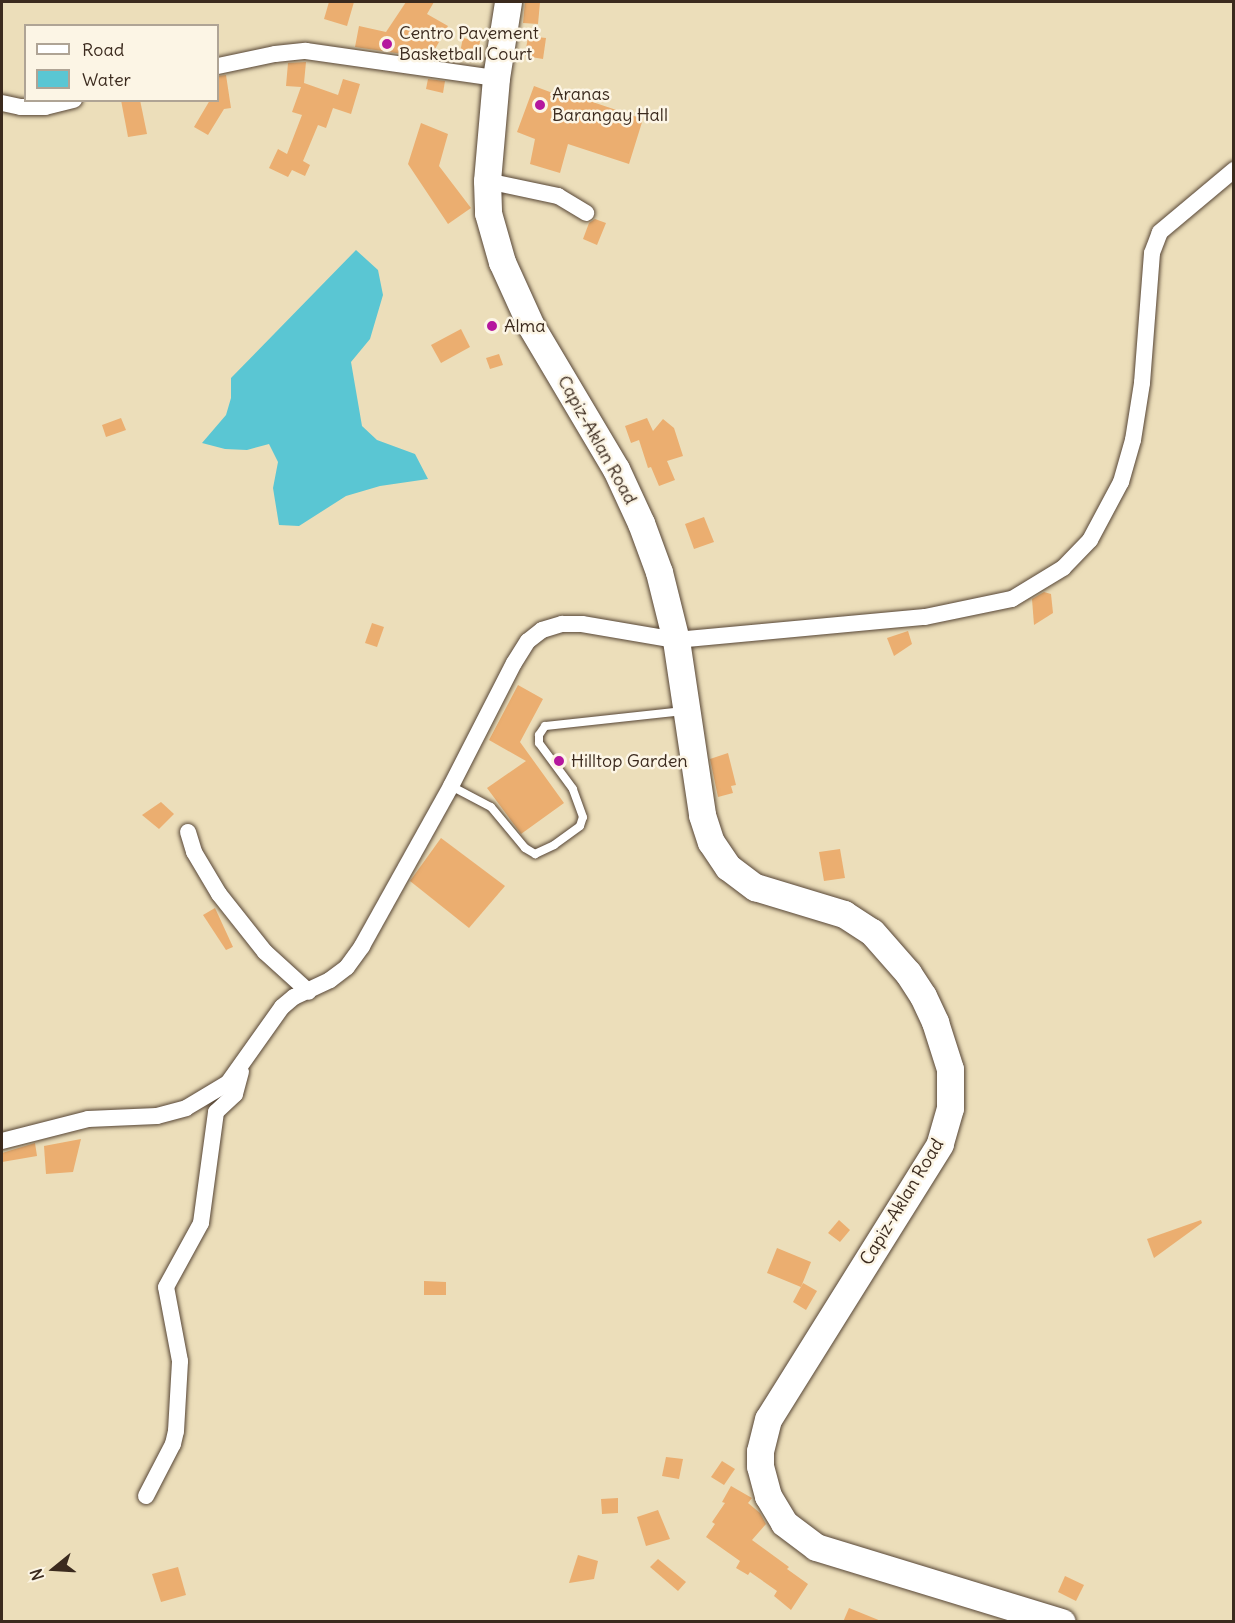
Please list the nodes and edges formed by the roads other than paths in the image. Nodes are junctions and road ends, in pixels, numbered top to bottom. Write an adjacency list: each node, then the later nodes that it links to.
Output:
1 (508, 2): 3 (main road, Capiz-Aklan Road)
2 (219, 66): 3 (street)
3 (496, 78): 7 (main road, Capiz-Aklan Road)
4 (66, 102): 5 (street)
5 (2, 103)
6 (1233, 170): 9 (street)
7 (487, 181): 8 (street); 9 (main road, Capiz-Aklan Road)
8 (586, 213)
9 (676, 640): 10 (main road, Capiz-Aklan Road); 11 (street)
10 (684, 711): 11 (lane); 17 (main road, Capiz-Aklan Road)
11 (452, 786): 13 (street)
12 (188, 832): 13 (street)
13 (309, 992): 14 (street)
14 (242, 1065): 15 (street); 16 (street)
15 (2, 1142)
16 (146, 1496)
17 (1062, 1622)

